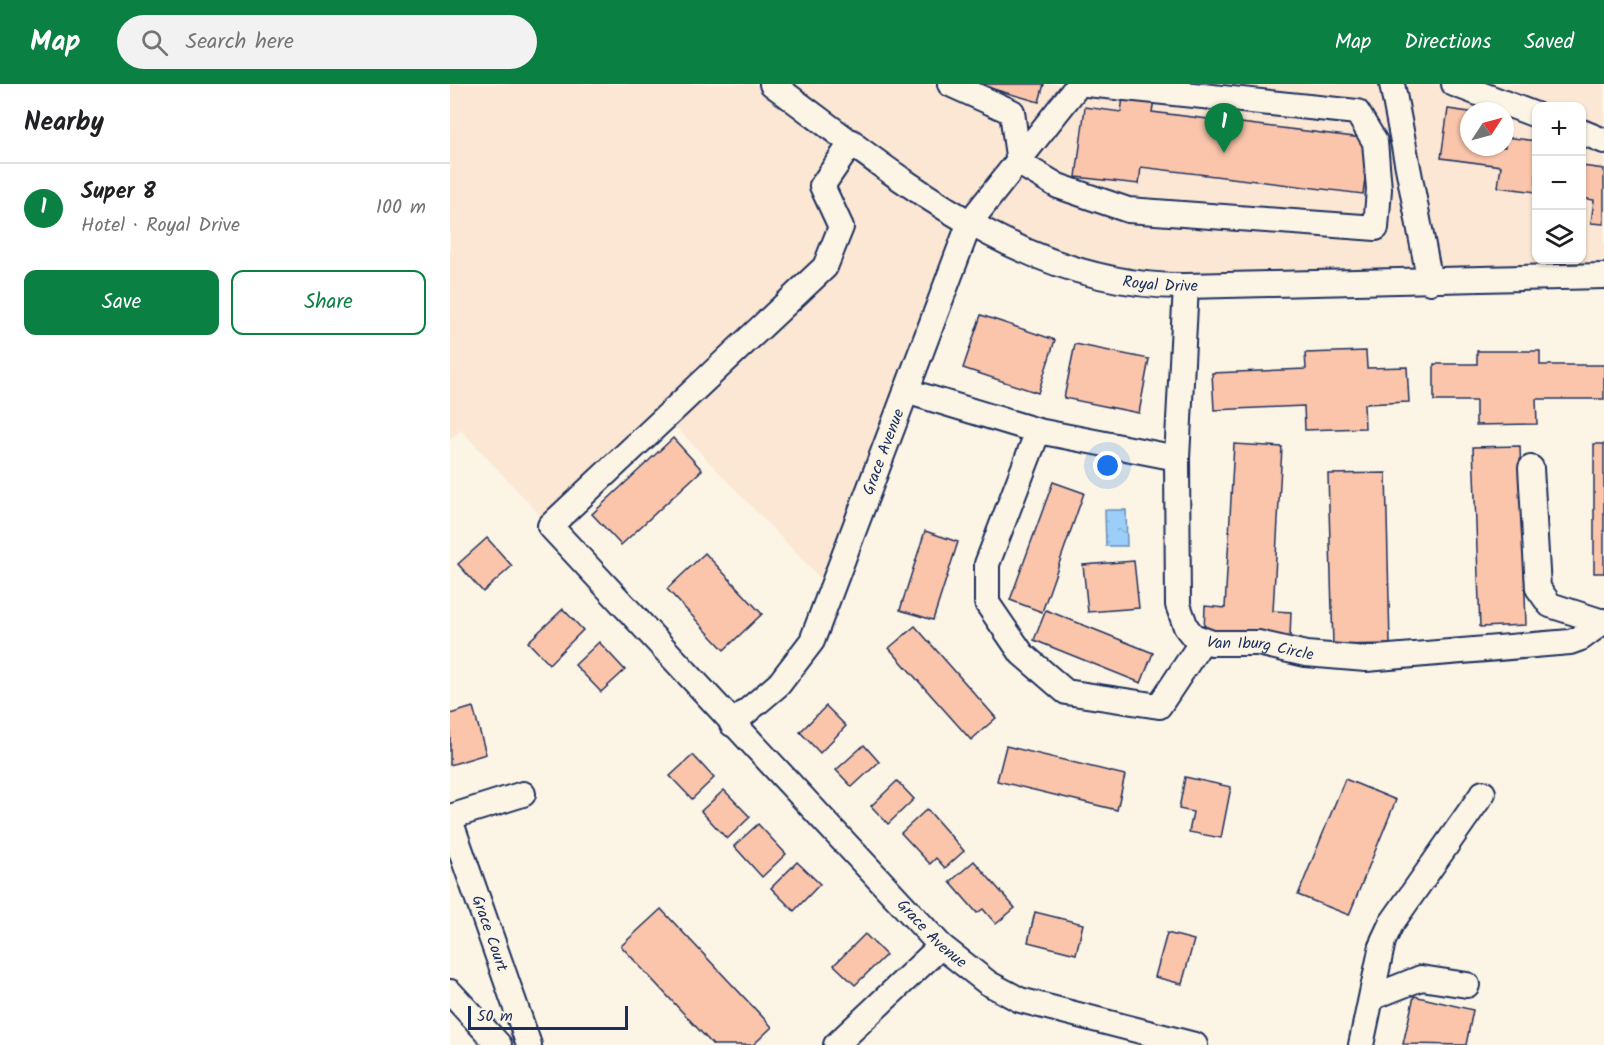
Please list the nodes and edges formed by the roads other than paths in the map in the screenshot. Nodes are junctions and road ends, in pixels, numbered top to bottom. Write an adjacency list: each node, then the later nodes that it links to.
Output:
1 (772, 84): 10 (street, Royal Drive)
2 (950, 84): 11 (street)
3 (1079, 84): 11 (street, Grace Avenue)
4 (1087, 84): 11 (street)
5 (1392, 84): 14 (street)
6 (1454, 84): 7 (street)
7 (1532, 113)
8 (1586, 134): 9 (street)
9 (1604, 141)
10 (852, 142): 12 (street, Royal Drive); 22 (street, Grace Avenue)
11 (1018, 163): 12 (street, Grace Avenue)
12 (970, 222): 15 (street, Royal Drive); 16 (street, Grace Avenue)
13 (1604, 276): 14 (street, Royal Drive)
14 (1430, 282): 15 (street, Royal Drive)
15 (1186, 286): 18 (street, Van Iburg Circle)
16 (906, 391): 17 (street); 22 (street, Grace Avenue)
17 (1038, 431): 18 (street); 21 (street)
18 (1177, 458): 21 (street, Van Iburg Circle)
19 (1531, 468): 20 (street)
20 (1603, 622): 21 (street, Van Iburg Circle)
21 (1203, 640)
22 (732, 724): 26 (street, Grace Avenue)
23 (1484, 793): 29 (street)
24 (523, 794): 25 (street, Grace Court)
25 (450, 819): 31 (street, Grace Court)
26 (941, 946): 32 (street); 33 (street, Grace Avenue)
27 (1467, 985): 29 (street)
28 (450, 992): 30 (street)
29 (1373, 997): 34 (street)
30 (499, 1045)
31 (529, 1045)
32 (836, 1045)
33 (1195, 1045)
34 (1361, 1045)

